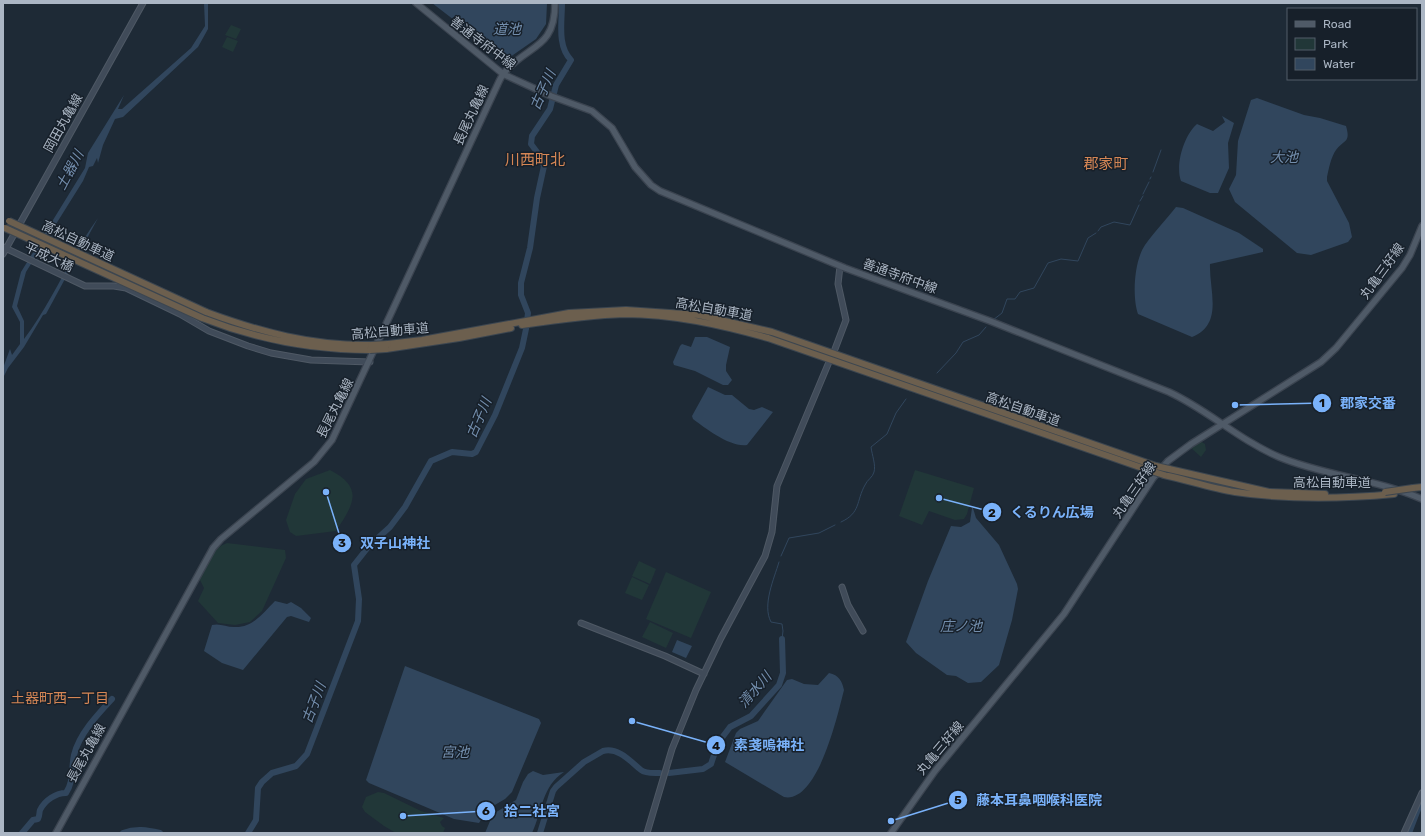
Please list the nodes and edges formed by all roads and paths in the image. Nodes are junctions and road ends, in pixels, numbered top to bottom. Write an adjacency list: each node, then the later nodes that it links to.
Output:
1 (143, 3): 8 (street, 岡田丸亀線)
2 (416, 3): 4 (main road, 善通寺府中線)
3 (555, 3): 4 (main road, 長尾丸亀線)
4 (503, 74): 9 (main road, 善通寺府中線); 13 (main road, 長尾丸亀線)
5 (6, 219): 11 (highway, 高松自動車道, bridge)
6 (1422, 226): 15 (main road, 丸亀三好線)
7 (4, 227): 11 (highway, 高松自動車道, bridge)
8 (6, 250): 13 (street, 平成大橋)
9 (840, 266): 12 (street); 15 (main road, 善通寺府中線)
10 (534, 321): 11 (highway, 高松自動車道, bridge); 16 (highway, 高松自動車道, bridge); 16 (highway, 高松自動車道, bridge)
11 (370, 347)
12 (834, 349)
13 (370, 362): 23 (main road, 長尾丸亀線)
14 (829, 362): 21 (street)
15 (1222, 425): 17 (main road, 善通寺府中線); 25 (main road, 丸亀三好線)
16 (1419, 489)
17 (1422, 498)
18 (842, 587): 20 (street)
19 (581, 623): 21 (street)
20 (863, 630)
21 (704, 674): 24 (street)
22 (1422, 793): 26 (street)
23 (56, 833)
24 (647, 833)
25 (891, 833)
26 (1404, 833)

